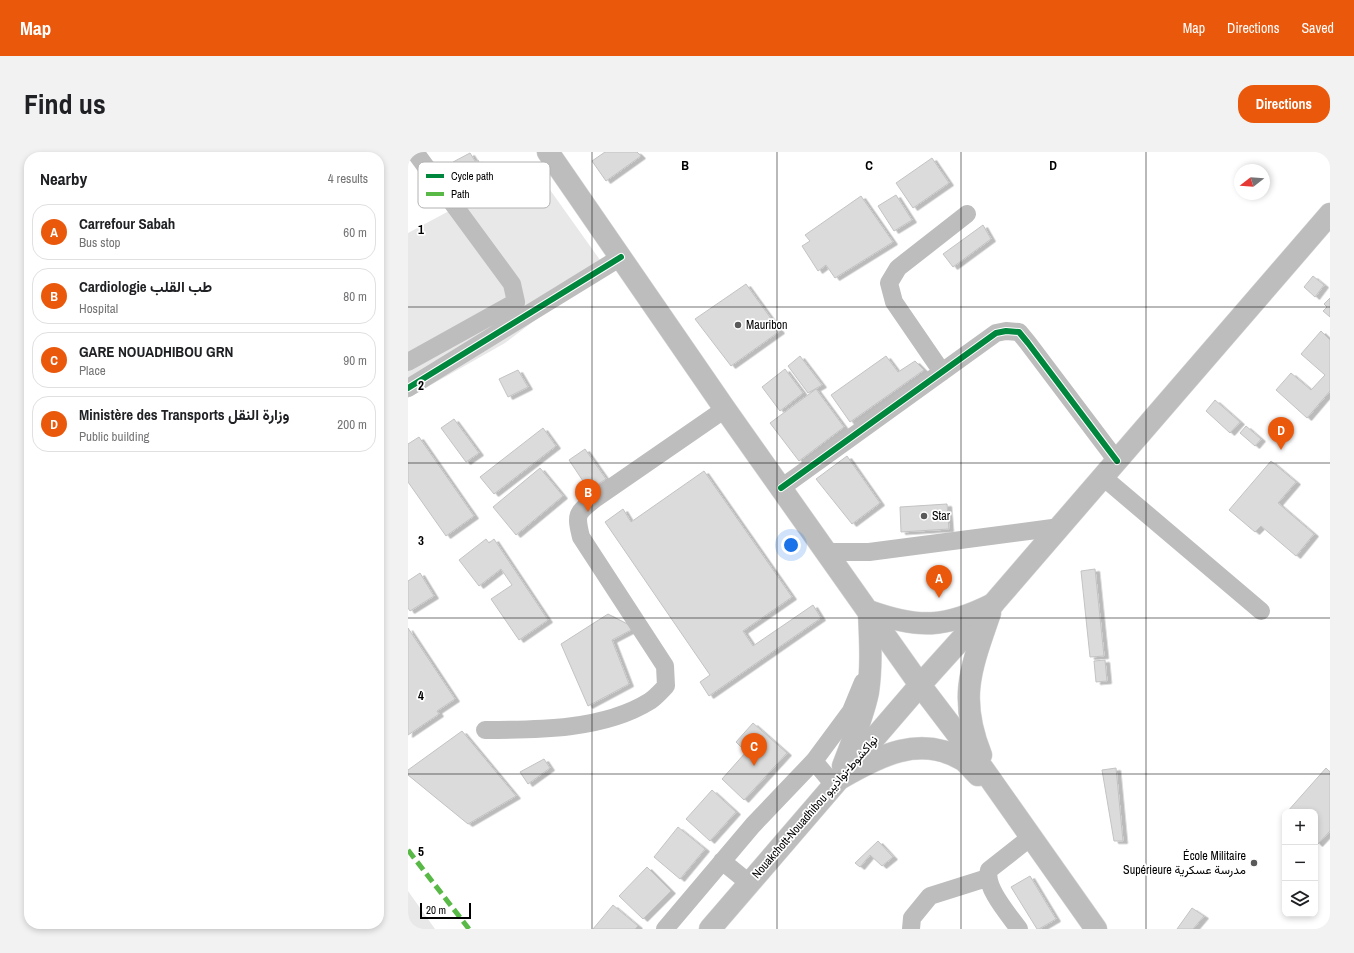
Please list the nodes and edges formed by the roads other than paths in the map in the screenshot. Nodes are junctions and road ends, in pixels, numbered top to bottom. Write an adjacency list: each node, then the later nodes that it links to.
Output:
1 (415, 152): 3 (street)
2 (555, 155): 7 (main road)
3 (422, 162)
4 (456, 208): 8 (street)
5 (967, 214): 9 (street)
6 (1330, 214): 12 (main road, Nouakchott-Nouadhibou نواكشوط-نواذيبو)
7 (621, 257): 10 (street); 11 (main road)
8 (408, 362)
9 (942, 372): 12 (street); 13 (street)
10 (408, 388)
11 (725, 409): 13 (main road); 21 (street)
12 (1110, 469): 14 (main road, Nouakchott-Nouadhibou نواكشوط-نواذيبو); 18 (street)
13 (781, 488): 15 (main road)
14 (1060, 527): 15 (street); 16 (main road, Nouakchott-Nouadhibou نواكشوط-نواذيبو)
15 (826, 552): 17 (main road)
16 (993, 604): 17 (main road); 20 (main road, Nouakchott-Nouadhibou نواكشوط-نواذيبو); 24 (main road)
17 (869, 611): 19 (main road); 20 (main road)
18 (1260, 611)
19 (870, 667): 22 (street); 23 (main road)
20 (920, 685): 23 (main road, Nouakchott-Nouadhibou نواكشوط-نواذيبو); 24 (main road)
21 (485, 730)
22 (814, 761): 23 (street); 26 (street)
23 (836, 782): 24 (main road); 28 (main road, Nouakchott-Nouadhibou نواكشوط-نواذيبو)
24 (1008, 804): 25 (main road)
25 (1031, 837): 27 (street); 33 (main road)
26 (722, 861): 28 (street); 29 (street)
27 (987, 878): 31 (street); 32 (street)
28 (749, 883): 30 (main road, Nouakchott-Nouadhibou نواكشوط-نواذيبو)
29 (665, 929)
30 (710, 929)
31 (911, 929)
32 (1019, 929)
33 (1096, 929)

